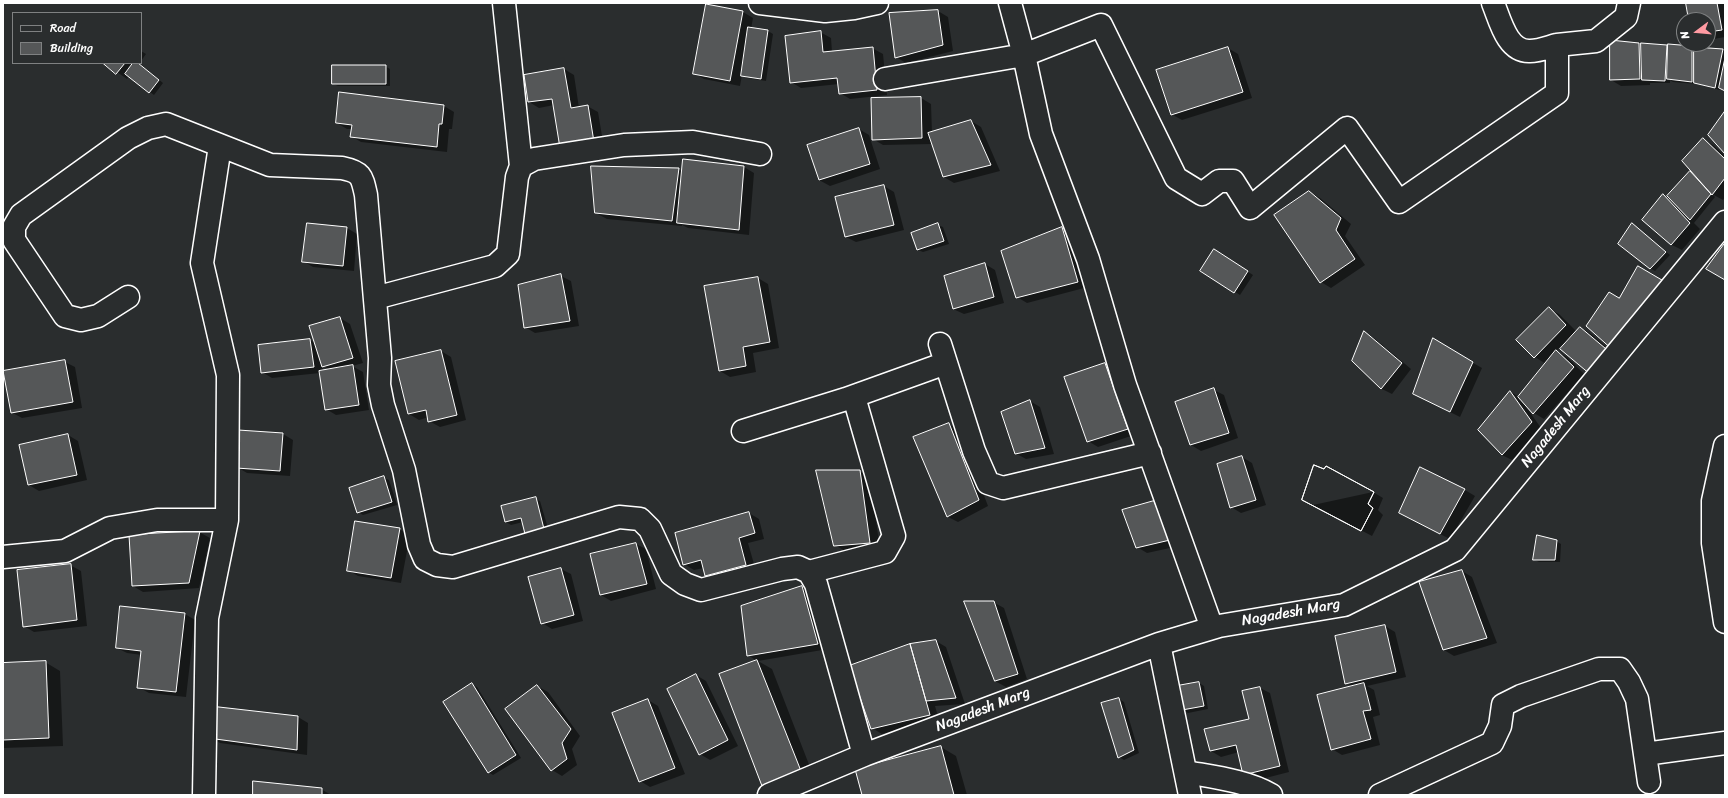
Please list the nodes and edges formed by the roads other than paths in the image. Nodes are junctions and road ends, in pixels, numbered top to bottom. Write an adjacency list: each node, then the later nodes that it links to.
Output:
1 (504, 3): 12 (street)
2 (760, 3): 3 (street)
3 (877, 3)
4 (1010, 3): 8 (street)
5 (1492, 3): 7 (street)
6 (1629, 3): 7 (street)
7 (1557, 45): 8 (street)
8 (1024, 55): 9 (street); 19 (street)
9 (885, 79)
10 (220, 146): 14 (street); 15 (street); 20 (street)
11 (760, 154): 12 (street)
12 (521, 166): 15 (street)
13 (1725, 222): 24 (street, Nagadesh Marg)
14 (128, 297)
15 (375, 298): 22 (street)
16 (854, 397): 17 (street); 19 (street); 22 (street)
17 (743, 431)
18 (1725, 446): 23 (street)
19 (1150, 453): 24 (street)
20 (227, 520): 21 (street); 31 (street)
21 (3, 557)
22 (809, 572): 28 (street)
23 (1725, 622)
24 (1212, 628): 25 (street, Nagadesh Marg)
25 (1159, 644): 28 (street, Nagadesh Marg); 29 (street)
26 (1725, 743): 27 (street)
27 (1645, 754): 30 (street); 35 (street)
28 (864, 755): 32 (street, Nagadesh Marg)
29 (1186, 772): 33 (street); 34 (street)
30 (1649, 782)
31 (204, 795)
32 (769, 795)
33 (1190, 795)
34 (1271, 795)
35 (1380, 795)

